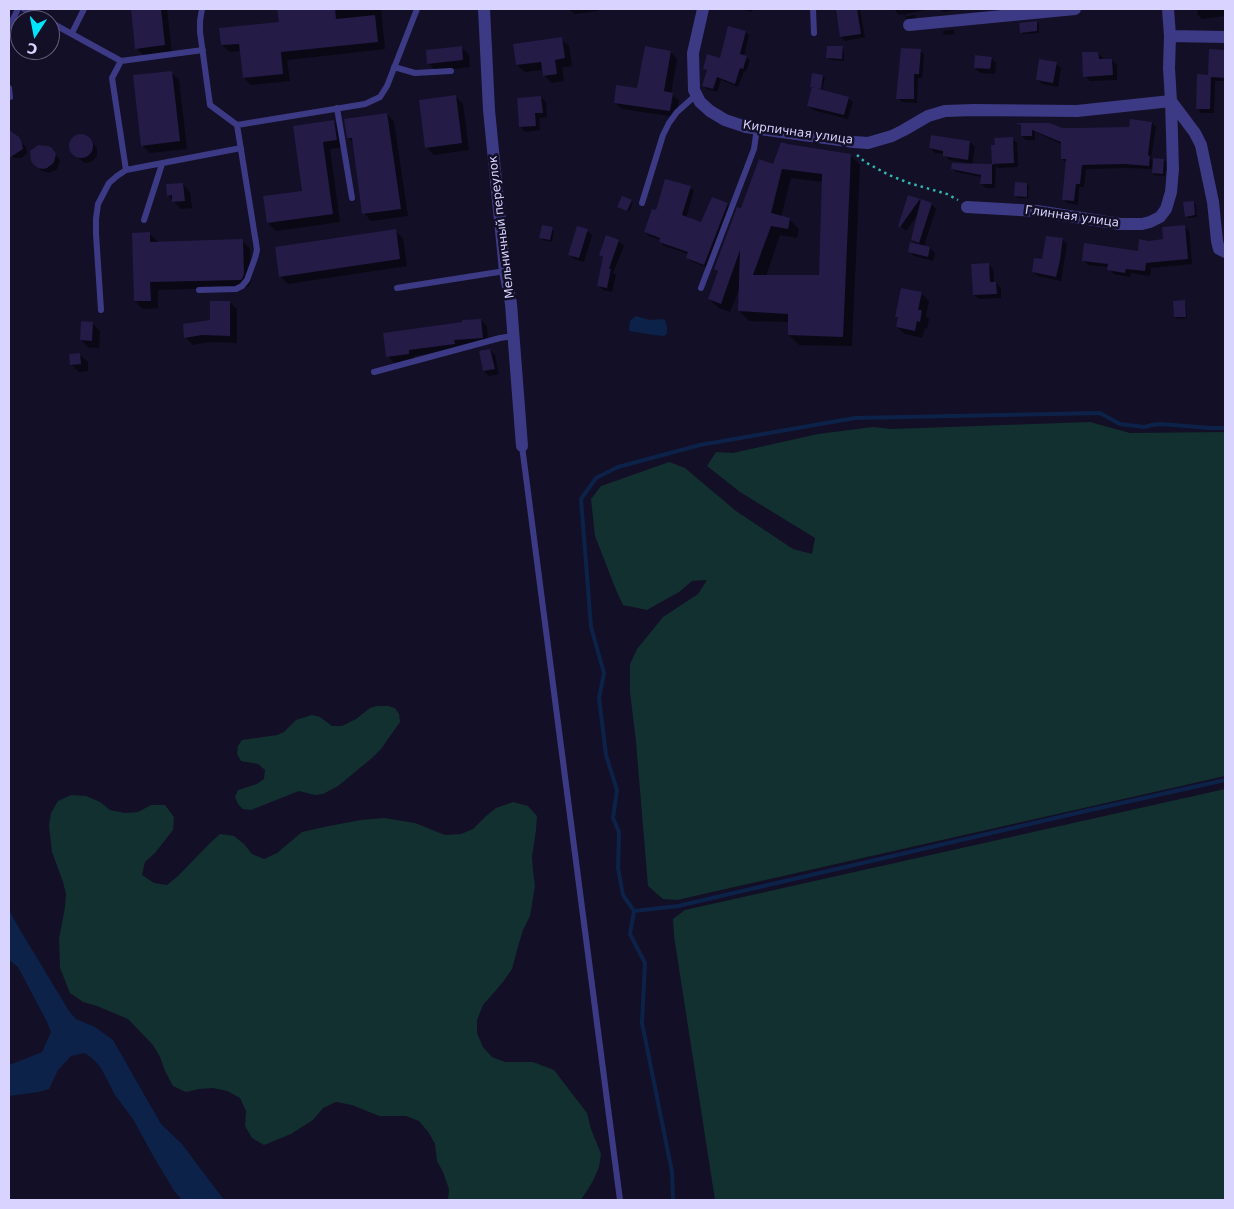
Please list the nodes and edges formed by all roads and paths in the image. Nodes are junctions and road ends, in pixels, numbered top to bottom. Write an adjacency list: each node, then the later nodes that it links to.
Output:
1 (18, 9): 11 (lane)
2 (84, 9): 13 (lane)
3 (202, 9): 17 (lane)
4 (417, 9): 19 (lane)
5 (484, 9): 37 (street, Мельничный переулок)
6 (703, 9): 22 (street)
7 (813, 9): 14 (lane)
8 (1075, 9): 10 (street)
9 (1168, 9): 15 (street, Глинная улица)
10 (909, 25)
11 (9, 27)
12 (60, 27): 13 (lane)
13 (72, 33): 18 (lane)
14 (814, 33)
15 (1170, 36): 16 (street); 24 (street, Глинная улица)
16 (1225, 37)
17 (203, 50): 18 (lane); 26 (lane)
18 (121, 61): 31 (lane)
19 (394, 67): 20 (lane); 25 (lane)
20 (451, 71)
21 (9, 88): 23 (lane)
22 (696, 95): 27 (street, Кирпичная улица); 33 (lane)
23 (10, 97)
24 (1171, 101): 28 (street, Кирпичная улица); 34 (street, Глинная улица); 36 (street)
25 (337, 108): 26 (lane); 32 (lane)
26 (237, 124): 29 (lane)
27 (757, 128): 28 (street, Кирпичная улица); 39 (lane)
28 (843, 140): 34 (path)
29 (240, 148): 30 (lane); 40 (lane)
30 (162, 164): 31 (lane); 35 (lane)
31 (126, 170): 41 (lane)
32 (352, 198)
33 (642, 203)
34 (967, 207)
35 (144, 220)
36 (1225, 252)
37 (505, 271): 38 (lane); 42 (street, Мельничный переулок)
38 (397, 288)
39 (701, 288)
40 (199, 290)
41 (101, 310)
42 (513, 336): 43 (lane); 44 (street, Мельничный переулок)
43 (374, 372)
44 (522, 446): 45 (lane)
45 (620, 1200)

